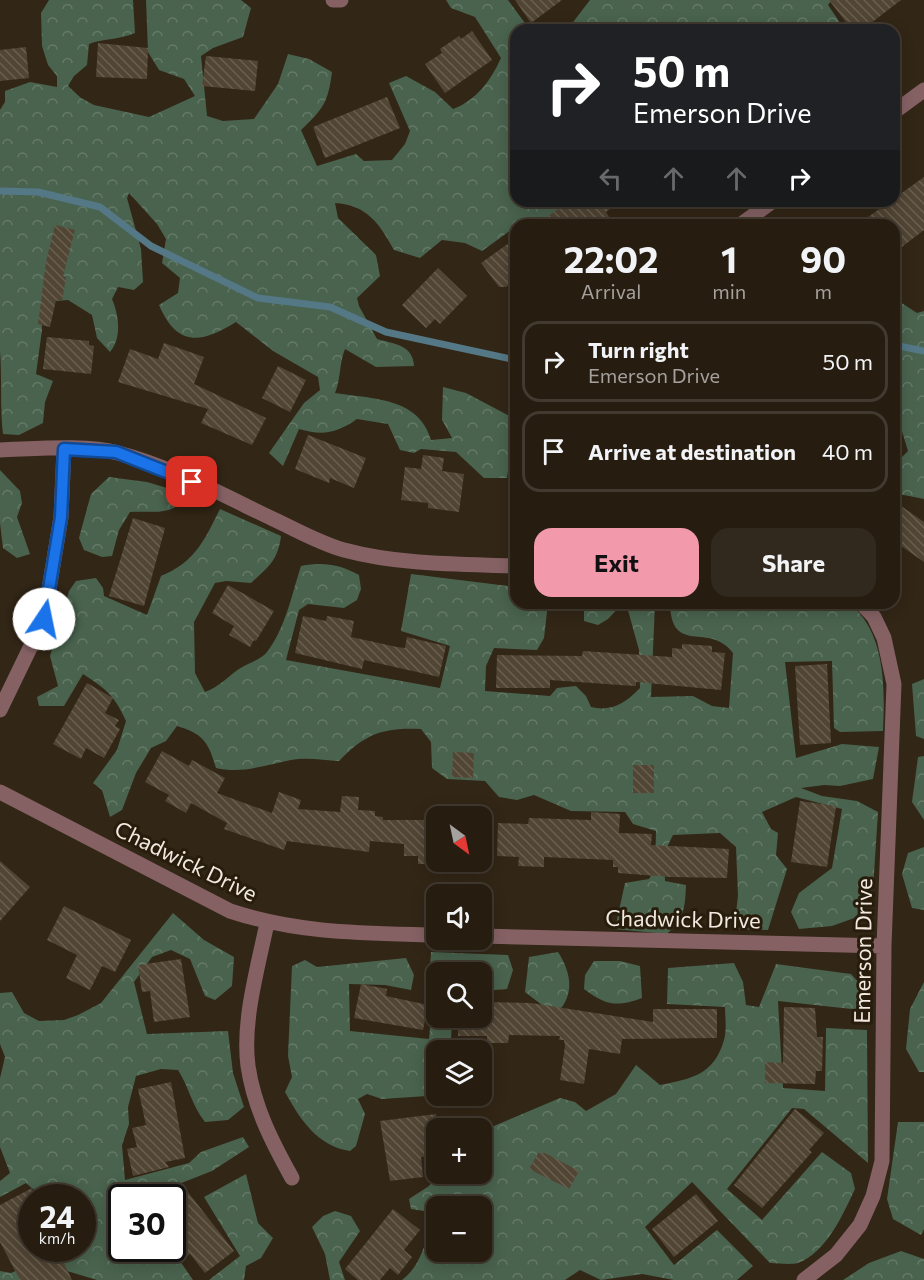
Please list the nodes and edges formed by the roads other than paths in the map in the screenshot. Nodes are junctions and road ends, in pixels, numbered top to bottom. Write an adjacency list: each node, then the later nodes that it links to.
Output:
1 (924, 90): 2 (street)
2 (900, 108)
3 (765, 207): 4 (street)
4 (748, 219)
5 (64, 449): 6 (street); 7 (street); 9 (street)
6 (0, 450)
7 (510, 566)
8 (867, 609): 14 (street, Emerson Drive)
9 (0, 710)
10 (0, 792): 11 (street, Chadwick Drive)
11 (267, 923): 12 (street, Chadwick Drive); 15 (street)
12 (426, 935)
13 (492, 936): 14 (street, Chadwick Drive)
14 (884, 946): 16 (street, Emerson Drive)
15 (292, 1178)
16 (804, 1280)

